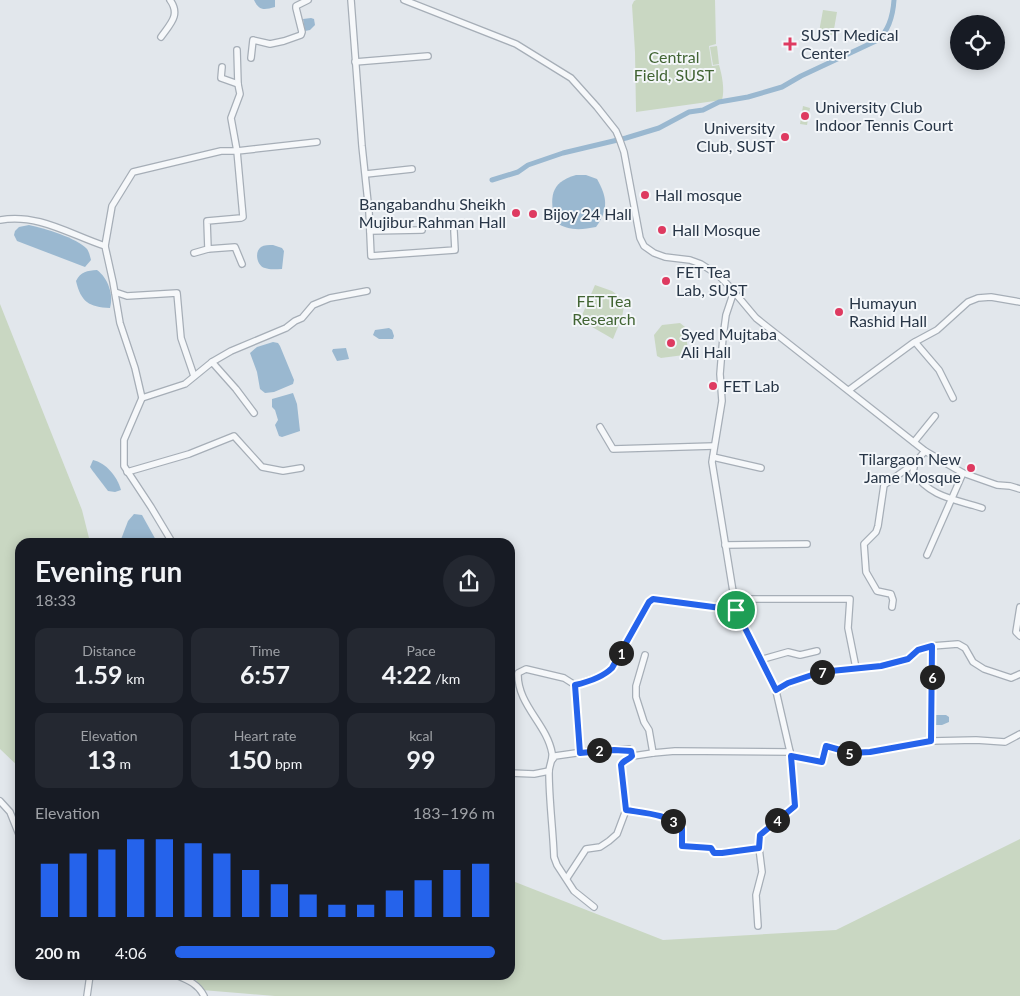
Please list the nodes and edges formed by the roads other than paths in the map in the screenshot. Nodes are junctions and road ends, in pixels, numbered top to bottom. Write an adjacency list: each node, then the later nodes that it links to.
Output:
1 (170, 0): 5 (street)
2 (308, 0): 8 (street)
3 (351, 0): 9 (street)
4 (404, 0): 25 (street)
5 (161, 37)
6 (238, 50): 11 (street)
7 (428, 56): 9 (street)
8 (251, 58)
9 (356, 62): 15 (street)
10 (222, 67): 11 (street)
11 (238, 84): 13 (street)
12 (317, 142): 13 (street)
13 (237, 151): 20 (street); 21 (street)
14 (412, 169): 15 (street)
15 (366, 174): 18 (street)
16 (0, 220): 20 (street)
17 (422, 230): 18 (street)
18 (370, 231): 19 (street)
19 (454, 231)
20 (105, 246): 26 (street)
21 (208, 249): 22 (street); 23 (street)
22 (194, 254)
23 (242, 264)
24 (367, 290): 29 (street)
25 (734, 291): 31 (street); 38 (street)
26 (115, 292): 30 (street); 32 (street)
27 (1020, 302): 28 (street)
28 (915, 342): 31 (street); 33 (street)
29 (212, 362): 30 (street); 34 (street)
30 (194, 376): 32 (street)
31 (848, 390): 37 (street)
32 (142, 398): 44 (street)
33 (953, 398)
34 (254, 413)
35 (935, 416): 37 (street)
36 (600, 427): 38 (street)
37 (914, 442): 39 (street)
38 (714, 446): 40 (street)
39 (926, 451): 41 (street); 45 (street)
40 (713, 458): 43 (street); 51 (street)
41 (915, 463): 47 (street); 54 (street)
42 (301, 468): 44 (street)
43 (761, 468)
44 (127, 472): 49 (street)
45 (963, 473): 46 (street); 47 (street)
46 (1020, 489)
47 (952, 500): 48 (street); 52 (street)
48 (982, 508)
49 (170, 538)
50 (807, 544): 51 (street)
51 (725, 545): 53 (street)
52 (927, 555)
53 (734, 599): 56 (street); 62 (street)
54 (892, 607)
55 (1020, 607): 57 (street)
56 (736, 610): 61 (street); 64 (street)
57 (1020, 636)
58 (932, 646): 62 (street); 63 (street); 67 (street)
59 (817, 651): 61 (street)
60 (645, 654): 69 (street)
61 (760, 660): 65 (street)
62 (856, 668): 65 (street)
63 (1020, 674)
64 (575, 685): 68 (street); 72 (street)
65 (776, 690): 70 (street)
66 (1020, 734): 67 (street)
67 (931, 741): 70 (street)
68 (580, 753): 71 (street); 72 (street)
69 (653, 753): 70 (street); 71 (street)
70 (791, 754): 78 (street)
71 (632, 756): 76 (street)
72 (550, 762): 73 (street)
73 (549, 771): 74 (street); 79 (street)
74 (515, 773)
75 (0, 801): 77 (street)
76 (626, 810): 78 (street); 79 (street)
77 (15, 824)
78 (759, 848): 81 (street)
79 (567, 878): 80 (street)
80 (594, 907)
81 (758, 926)
82 (89, 980): 84 (street)
83 (189, 980): 85 (street)
84 (87, 996)
85 (204, 996)

